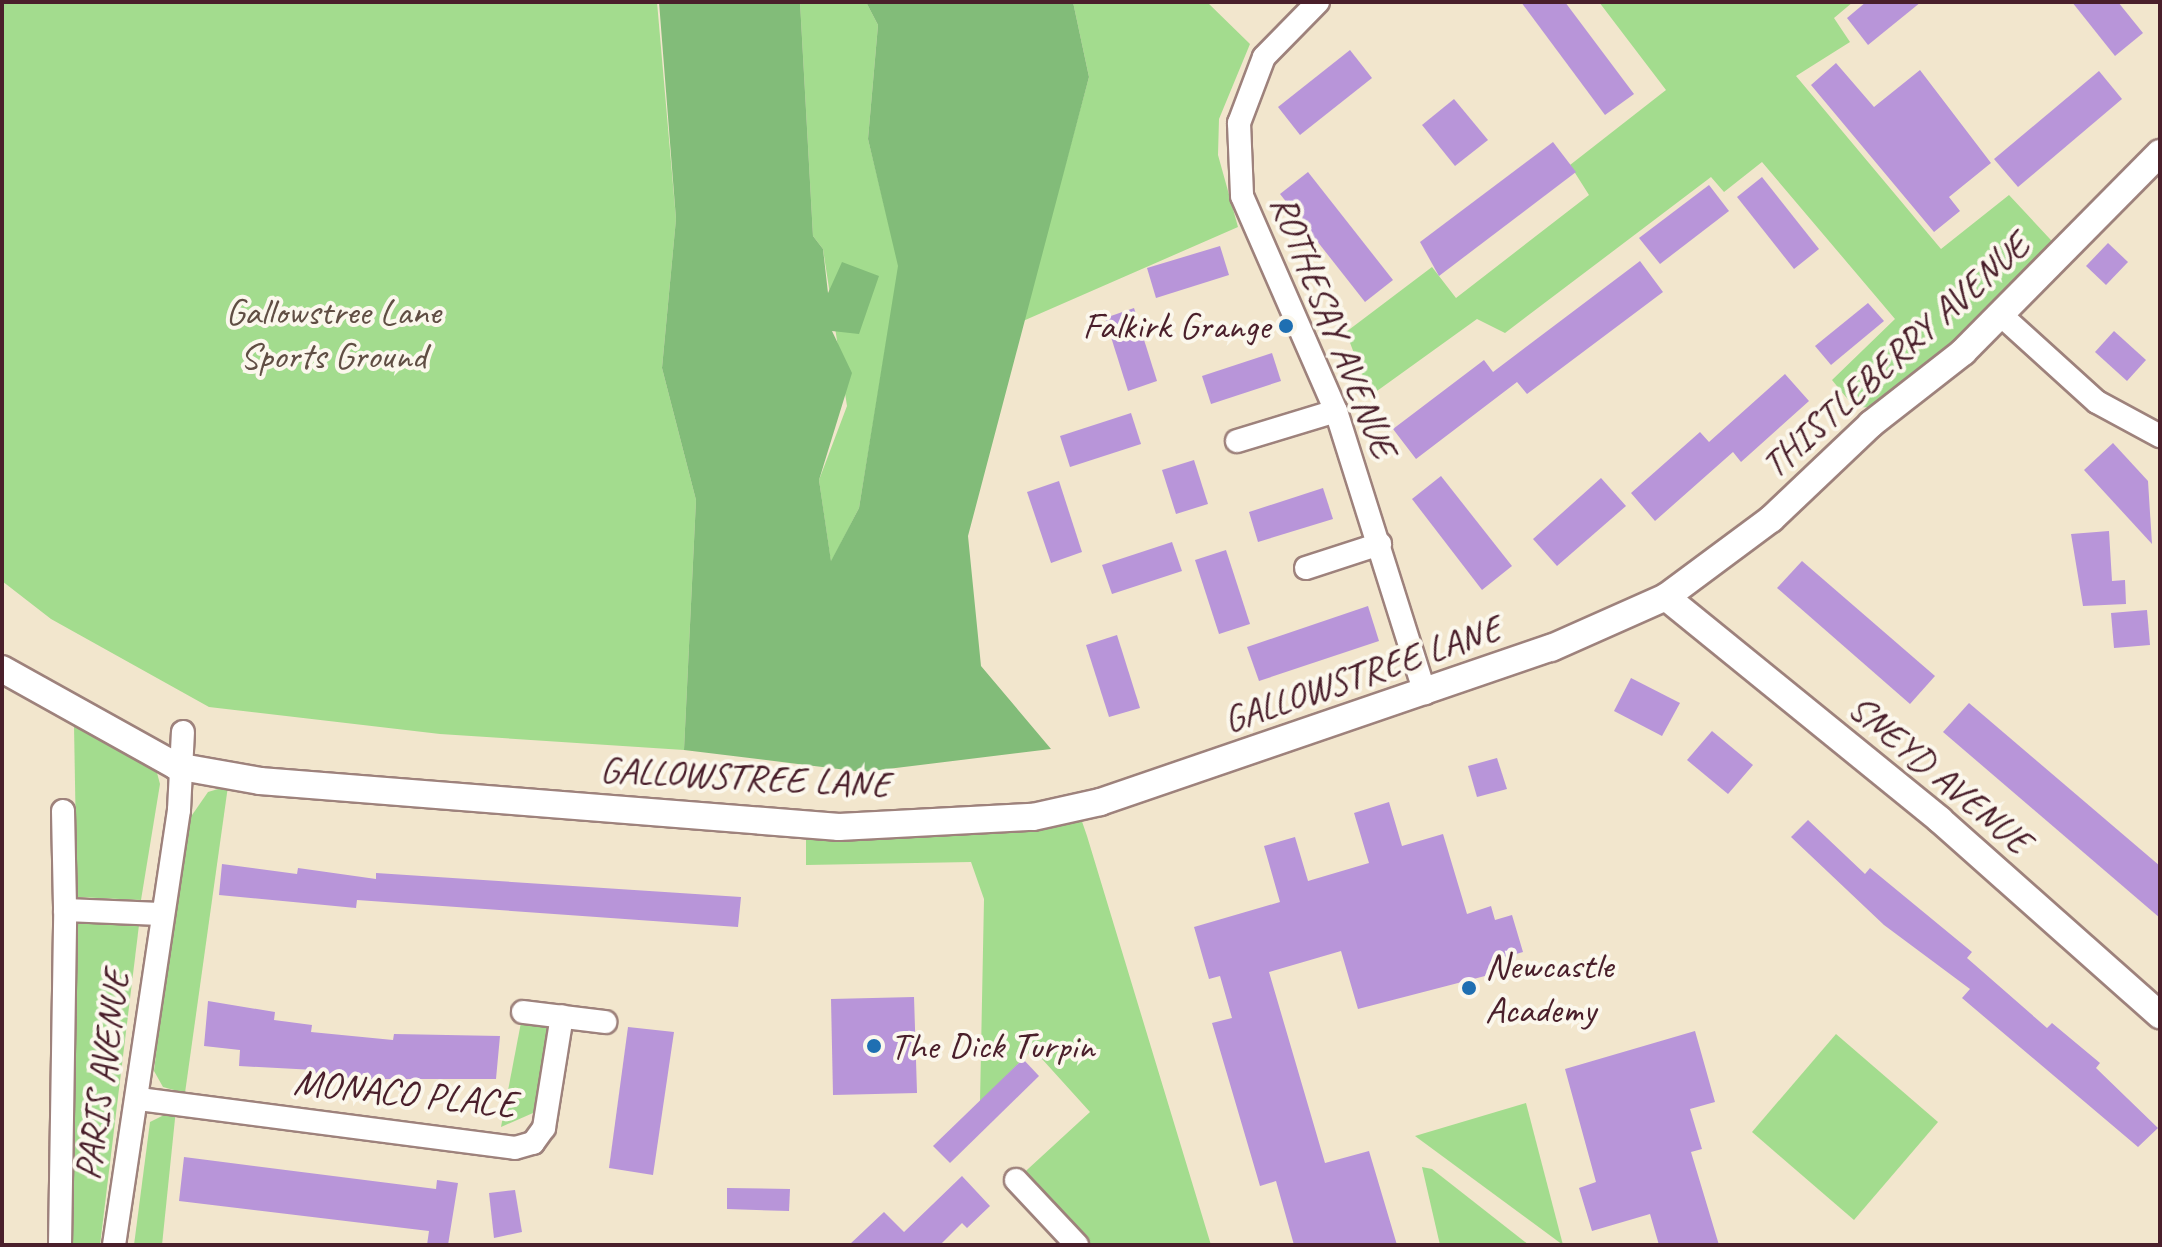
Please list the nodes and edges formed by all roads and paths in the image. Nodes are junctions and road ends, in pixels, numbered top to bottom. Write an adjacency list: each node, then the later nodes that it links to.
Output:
1 (1318, 2): 4 (street, ROTHESAY AVENUE)
2 (2160, 153): 3 (street, THISTLEBERRY AVENUE)
3 (2002, 316): 5 (street); 9 (street, THISTLEBERRY AVENUE)
4 (1336, 411): 6 (street); 7 (street, ROTHESAY AVENUE)
5 (2160, 436)
6 (1237, 441)
7 (1380, 544): 8 (street); 11 (street, ROTHESAY AVENUE)
8 (1306, 568)
9 (1666, 597): 11 (street, GALLOWSTREE LANE); 18 (street, SNEYD AVENUE)
10 (2, 669): 13 (street, GALLOWSTREE LANE)
11 (1425, 693): 13 (street, GALLOWSTREE LANE)
12 (183, 732): 13 (street, PARIS AVENUE)
13 (176, 766): 16 (street, PARIS AVENUE)
14 (63, 811): 15 (street, PARIS AVENUE)
15 (65, 910): 16 (street, PARIS AVENUE); 23 (street, PARIS AVENUE)
16 (161, 914): 21 (street, PARIS AVENUE)
17 (523, 1012): 19 (street)
18 (2160, 1015)
19 (562, 1016): 20 (street); 21 (street, MONACO PLACE)
20 (605, 1022)
21 (139, 1099): 24 (street, PARIS AVENUE)
22 (1016, 1180): 25 (street)
23 (60, 1245)
24 (114, 1245)
25 (1077, 1245)

